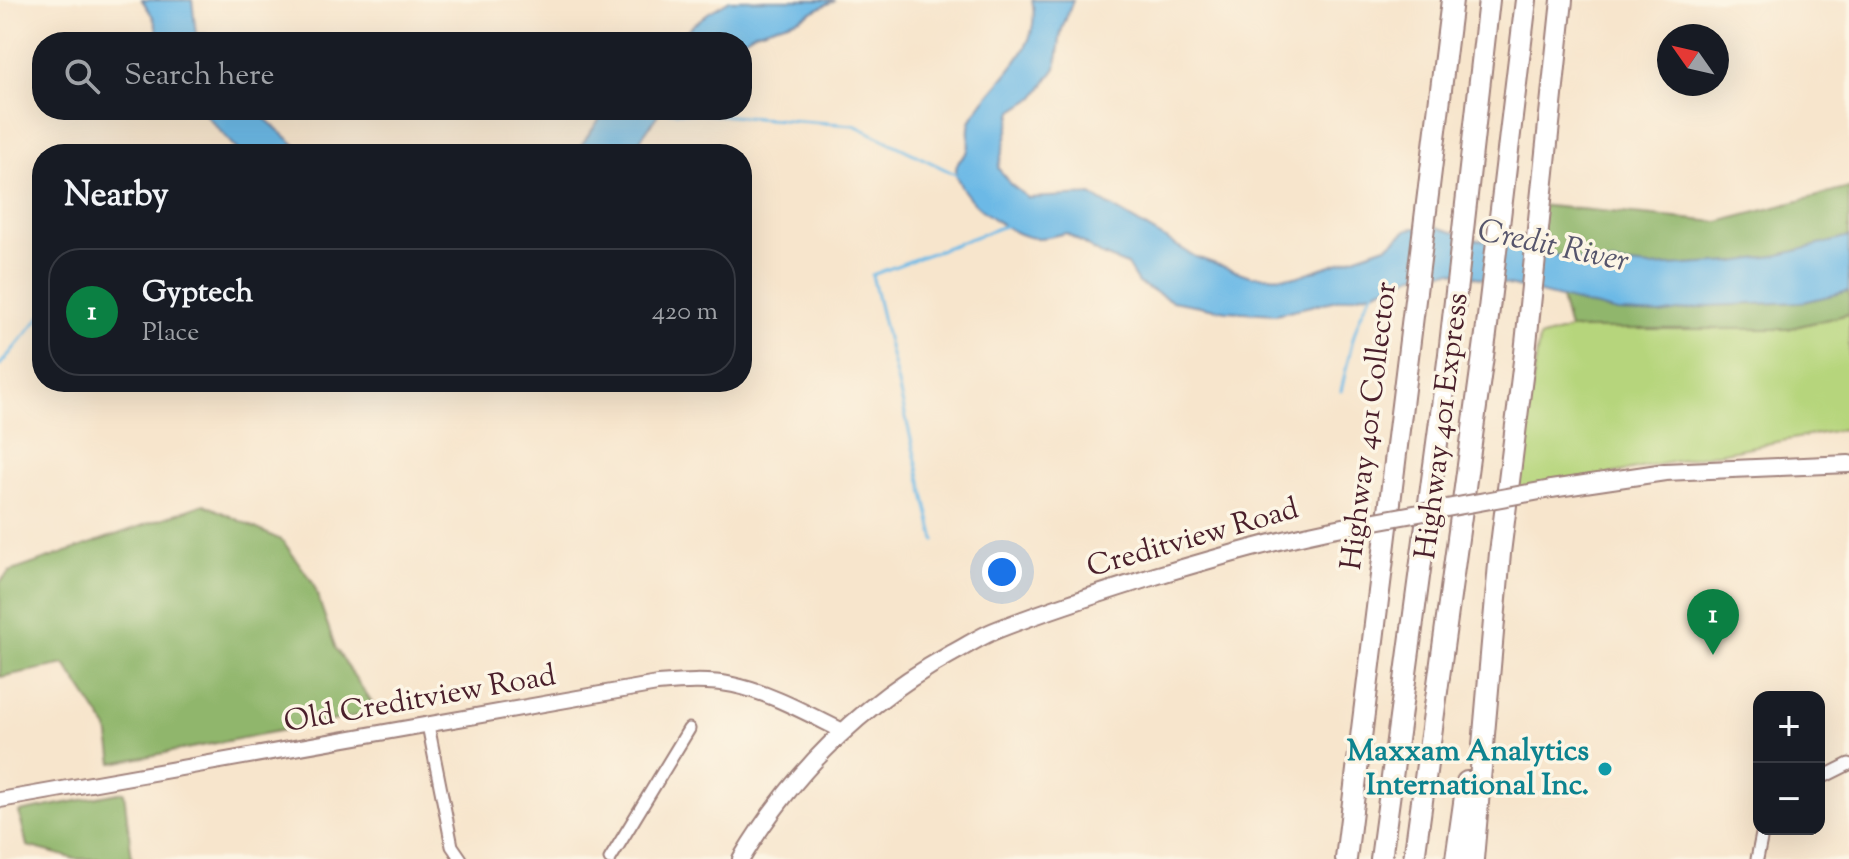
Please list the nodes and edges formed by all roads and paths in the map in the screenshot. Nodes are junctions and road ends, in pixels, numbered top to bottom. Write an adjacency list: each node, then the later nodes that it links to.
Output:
1 (1452, 0): 17 (highway, Highway 401 Collector)
2 (1489, 0): 18 (highway, Highway 401 Express)
3 (1526, 0): 19 (highway, Highway 401 Express)
4 (1562, 0): 6 (highway)
5 (1849, 464): 9 (main road, Creditview Road, bridge)
6 (1500, 553): 20 (highway); 21 (highway)
7 (428, 725): 9 (street, Old Creditview Road); 12 (street, Old Creditview Road); 14 (street)
8 (689, 729): 15 (street)
9 (843, 731): 16 (main road, Creditview Road)
10 (1849, 764): 11 (street)
11 (1825, 776)
12 (0, 800)
13 (1762, 835): 22 (street)
14 (461, 859)
15 (610, 859)
16 (741, 859)
17 (1346, 859)
18 (1381, 859)
19 (1414, 859)
20 (1456, 859)
21 (1473, 859)
22 (1757, 859)

